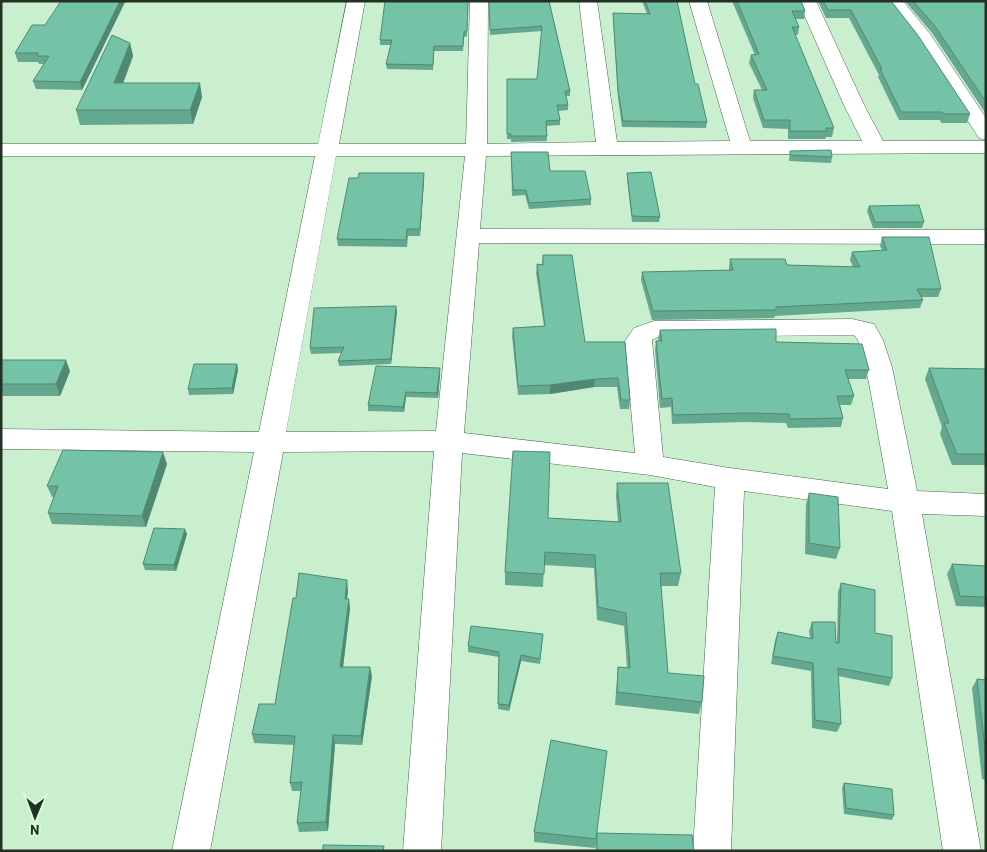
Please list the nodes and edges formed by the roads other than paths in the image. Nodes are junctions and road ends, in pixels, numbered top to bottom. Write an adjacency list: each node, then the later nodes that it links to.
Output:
1 (356, 1): 12 (street)
2 (479, 1): 13 (street)
3 (588, 1): 9 (street)
4 (698, 1): 10 (street)
5 (807, 1): 7 (street)
6 (894, 1): 8 (street)
7 (876, 147): 8 (street); 10 (street)
8 (983, 147)
9 (607, 148): 10 (street); 13 (street)
10 (742, 148)
11 (1, 150): 12 (street)
12 (329, 150): 13 (street); 18 (street)
13 (476, 150): 14 (street)
14 (468, 236): 15 (street); 17 (street)
15 (986, 237)
16 (1, 440): 18 (street)
17 (449, 440): 18 (street); 19 (street); 24 (street)
18 (272, 442): 23 (street)
19 (650, 465): 20 (street); 21 (street)
20 (730, 479): 21 (street); 25 (street)
21 (905, 502): 22 (street); 26 (street)
22 (986, 505)
23 (191, 851)
24 (422, 851)
25 (712, 851)
26 (962, 851)

